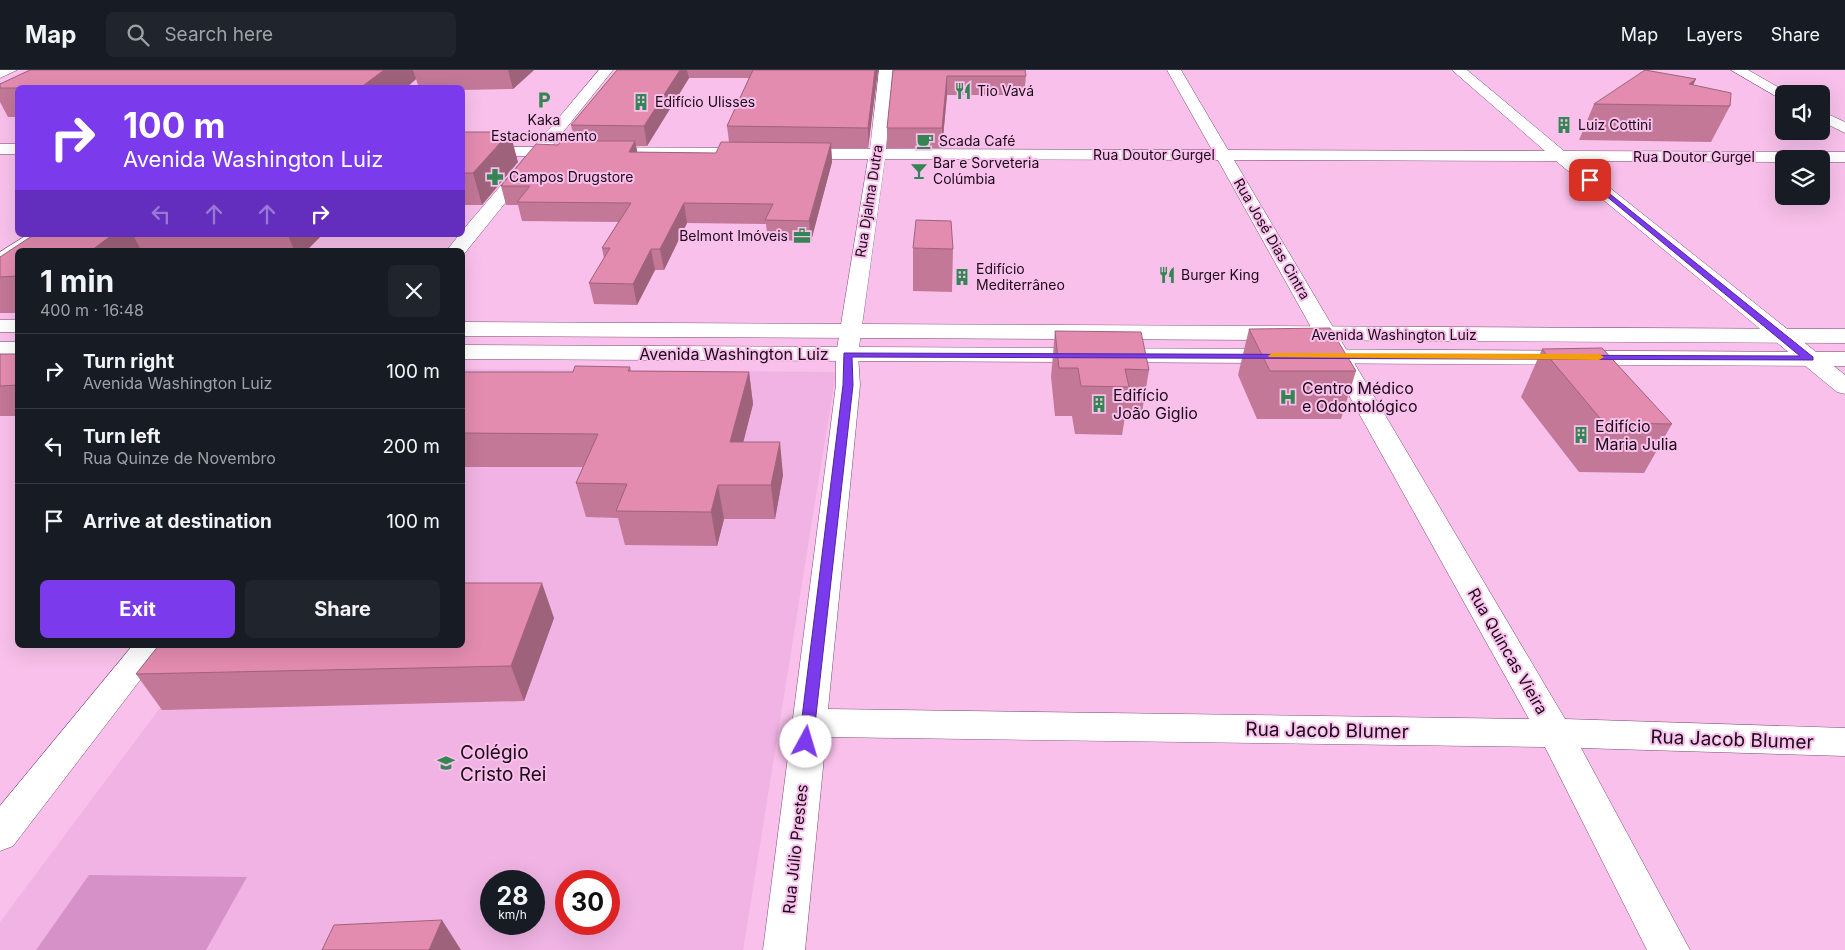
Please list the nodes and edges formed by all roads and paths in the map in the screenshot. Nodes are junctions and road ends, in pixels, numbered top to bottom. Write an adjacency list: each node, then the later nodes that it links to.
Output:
1 (10, 70): 7 (street)
2 (606, 70): 14 (street)
3 (886, 70): 15 (street, Rua Djalma Dutra)
4 (1174, 70): 16 (street, Rua José Dias Cintra)
5 (1458, 70): 17 (street)
6 (1738, 70): 8 (street)
7 (0, 74)
8 (1775, 90)
9 (1830, 120): 10 (street)
10 (1845, 128)
11 (0, 149): 12 (street)
12 (15, 149)
13 (465, 151): 14 (street, Rua Doutor Gurgel)
14 (541, 151): 15 (street, Rua Doutor Gurgel); 21 (street)
15 (877, 155): 16 (street, Rua Doutor Gurgel); 29 (street, Rua Djalma Dutra)
16 (1225, 155): 17 (street, Rua Doutor Gurgel); 30 (street, Rua José Dias Cintra)
17 (1560, 156): 18 (street, Rua Doutor Gurgel); 27 (street)
18 (1845, 157)
19 (37, 237): 20 (street)
20 (20, 248)
21 (460, 248)
22 (15, 251): 23 (street)
23 (0, 261)
24 (0, 326): 25 (street)
25 (15, 326)
26 (465, 329): 29 (street, Avenida Washington Luiz)
27 (1783, 335): 28 (street, Avenida Washington Luiz); 30 (street, Avenida Washington Luiz); 34 (street)
28 (1845, 336)
29 (849, 343): 30 (street, Avenida Washington Luiz); 33 (street, Avenida Washington Luiz); 38 (street, Rua Júlio Prestes)
30 (1333, 345): 34 (street, Avenida Washington Luiz); 39 (street, Rua Quincas Vieira)
31 (0, 349): 32 (street)
32 (15, 349)
33 (465, 352)
34 (1810, 358): 35 (street, Avenida Washington Luiz); 36 (street)
35 (1845, 359)
36 (1845, 387)
37 (149, 648): 41 (street)
38 (808, 723): 39 (street, Rua Jacob Blumer); 42 (street, Rua Júlio Prestes)
39 (1555, 733): 40 (street, Rua Jacob Blumer); 43 (street, Rua Quincas Vieira)
40 (1845, 742)
41 (0, 834)
42 (784, 950)
43 (1669, 950)

